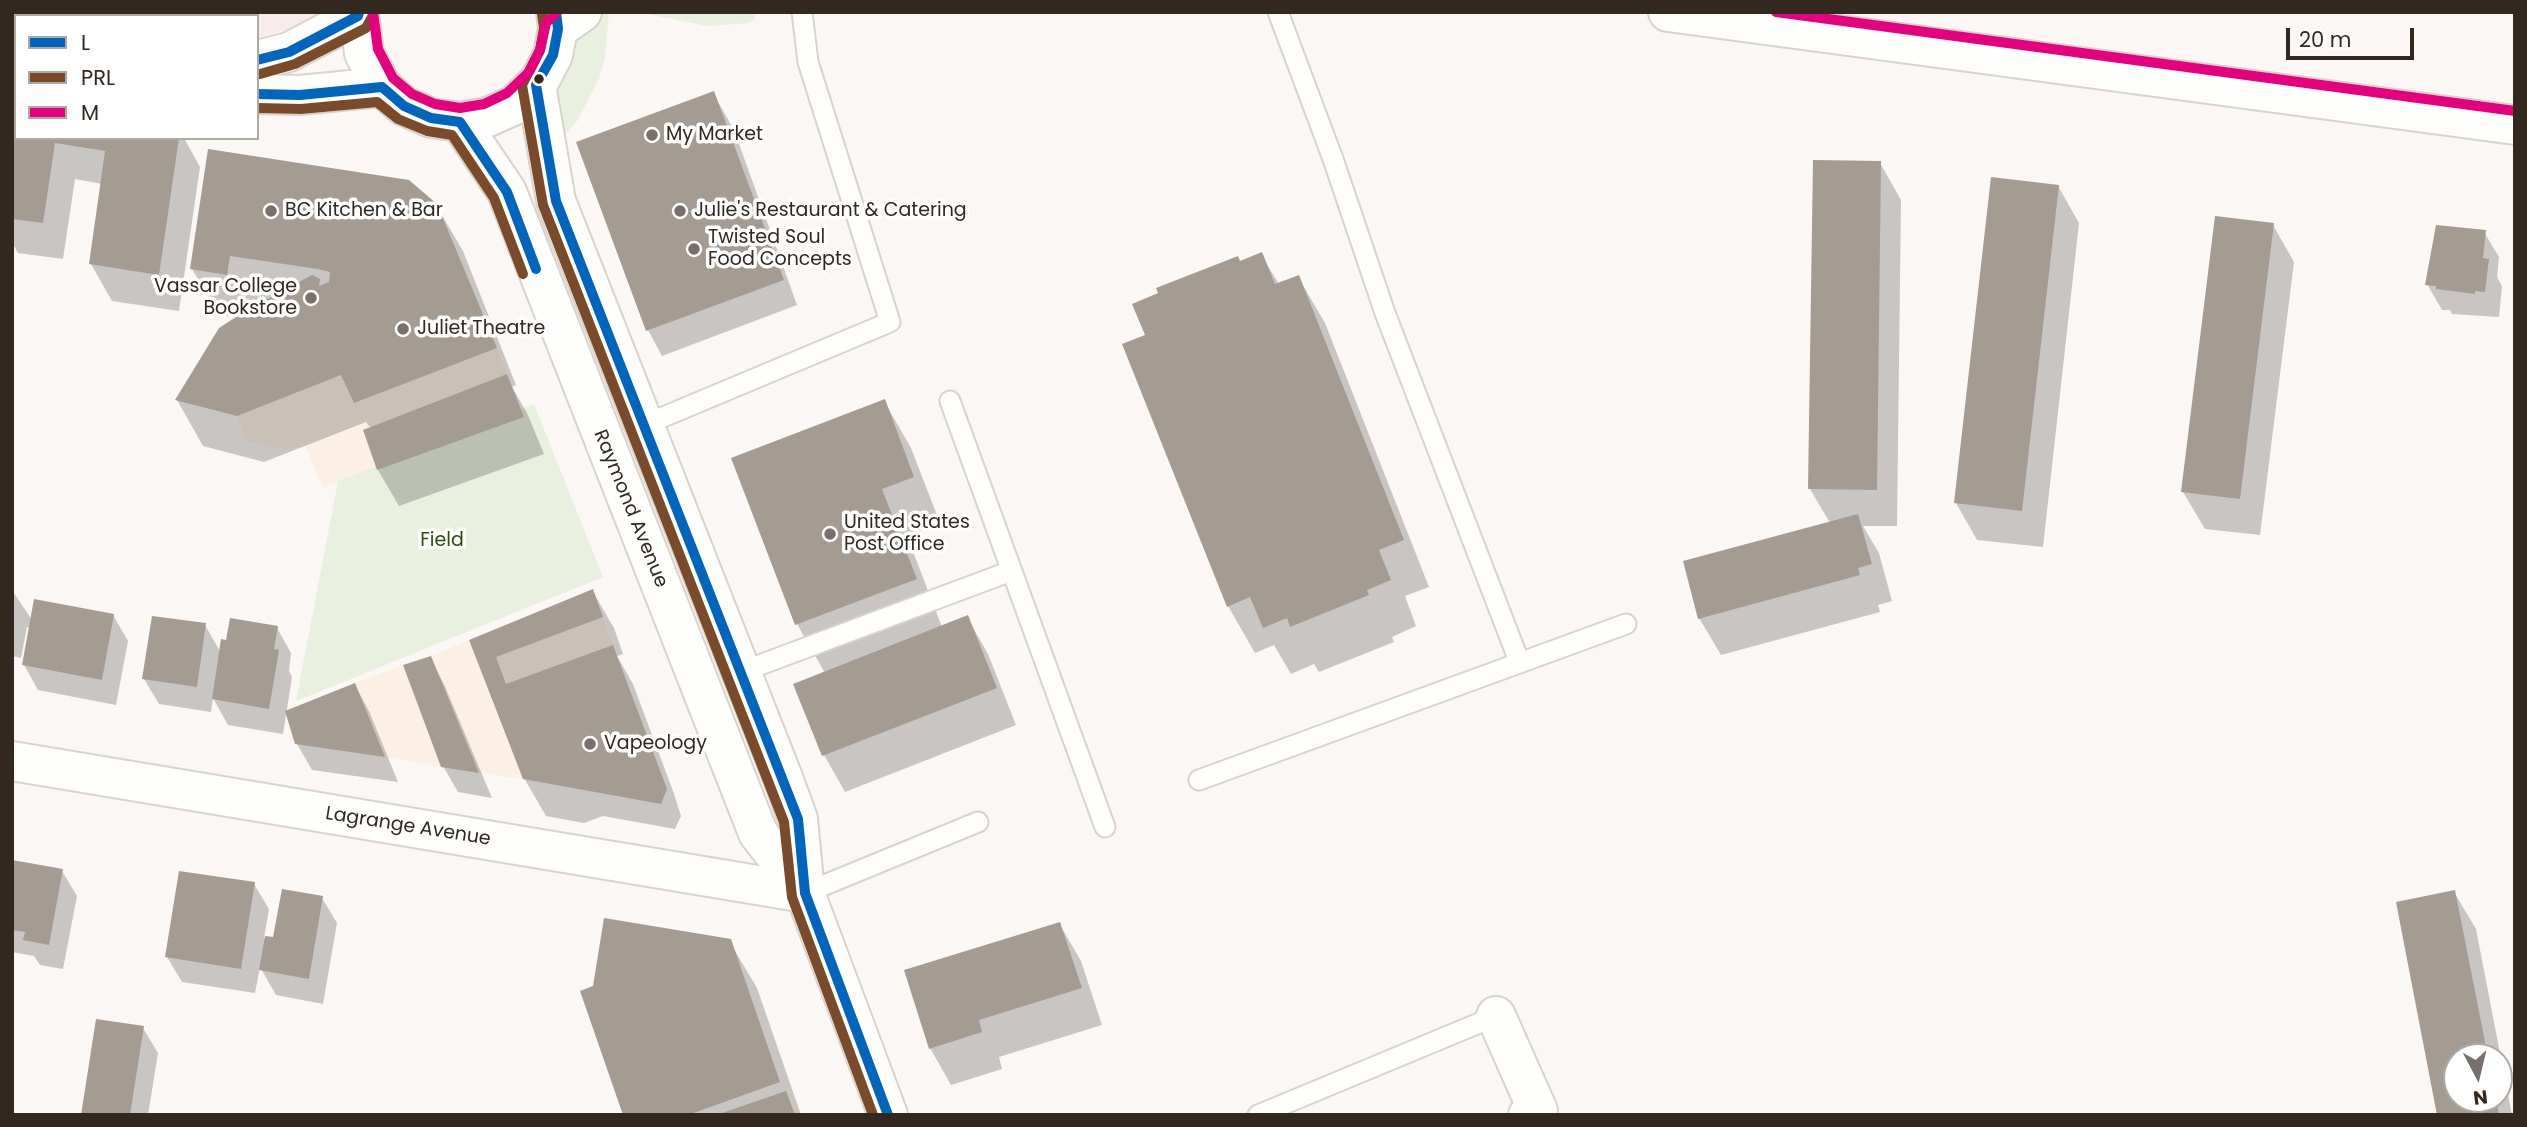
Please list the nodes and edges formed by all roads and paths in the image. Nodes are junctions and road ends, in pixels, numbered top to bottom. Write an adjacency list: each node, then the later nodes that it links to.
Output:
1 (802, 12): 13 (lane)
2 (1278, 12): 16 (lane)
3 (1668, 12): 11 (main road)
4 (359, 14): 6 (main road); 8 (main road)
5 (565, 18): 7 (main road)
6 (259, 60)
7 (536, 85): 10 (main road); 13 (main road, Raymond Avenue)
8 (382, 87): 9 (main road); 10 (main road)
9 (259, 94)
10 (460, 122): 22 (main road, Raymond Avenue)
11 (2515, 125)
12 (950, 401): 14 (lane)
13 (644, 425): 17 (main road, Raymond Avenue)
14 (1011, 571): 17 (lane); 21 (lane)
15 (1626, 624): 16 (lane)
16 (1520, 661): 19 (lane)
17 (741, 672): 22 (main road, Raymond Avenue)
18 (12, 761): 22 (main road, Lagrange Avenue)
19 (1199, 780)
20 (978, 822): 22 (lane)
21 (1105, 827)
22 (804, 893): 25 (main road, Raymond Avenue)
23 (1496, 1016): 24 (main road); 26 (lane)
24 (1535, 1113)
25 (888, 1115)
26 (1258, 1115)

